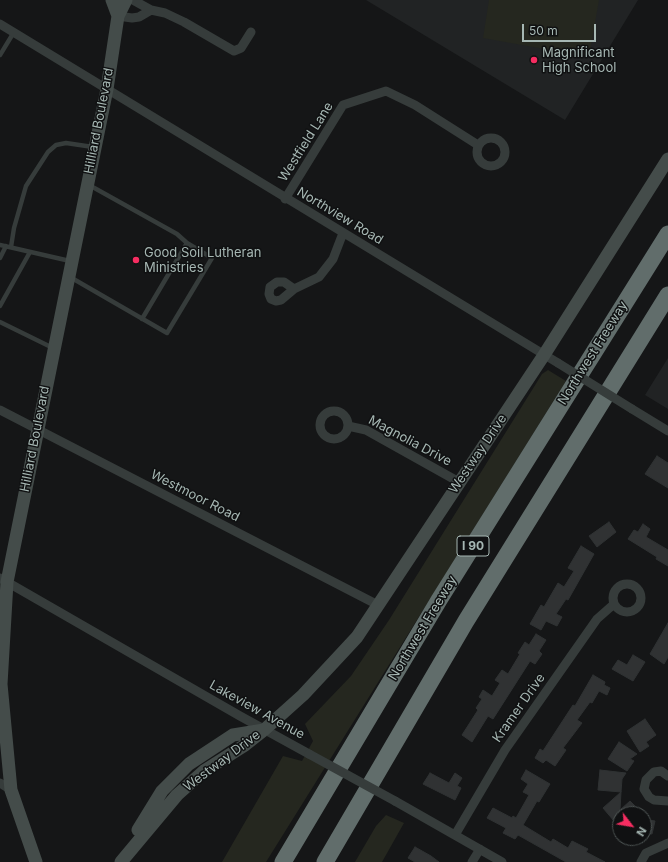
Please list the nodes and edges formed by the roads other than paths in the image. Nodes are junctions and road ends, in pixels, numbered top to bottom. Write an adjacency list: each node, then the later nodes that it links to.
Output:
1 (112, 0): 5 (main road, Hilliard Boulevard)
2 (126, 0): 5 (main road, Hilliard Boulevard)
3 (133, 0): 4 (street)
4 (151, 10): 5 (street); 8 (street)
5 (118, 16): 10 (main road, Hilliard Boulevard)
6 (0, 24): 7 (street, Northview Road)
7 (14, 32): 9 (lane); 10 (street, Northview Road)
8 (251, 32)
9 (0, 55)
10 (107, 89): 12 (main road, Hilliard Boulevard); 15 (street, Northview Road)
11 (478, 145): 15 (street, Westfield Lane)
12 (95, 147): 14 (main road, Hilliard Boulevard); 20 (lane)
13 (668, 159): 31 (main road, Westway Drive)
14 (87, 184): 18 (lane); 23 (main road, Hilliard Boulevard)
15 (285, 199): 16 (street, Northview Road)
16 (343, 232): 25 (street); 31 (street, Northview Road)
17 (668, 234): 49 (highway, Northwest Freeway / I 90)
18 (187, 243): 28 (lane); 28 (lane)
19 (0, 245): 20 (lane)
20 (8, 247): 21 (lane); 22 (lane)
21 (30, 252): 23 (lane); 27 (lane)
22 (0, 258)
23 (71, 262): 24 (main road, Hilliard Boulevard)
24 (68, 276): 28 (lane); 30 (main road, Hilliard Boulevard)
25 (294, 289)
26 (668, 295): 50 (highway, I 90)
27 (0, 306)
28 (142, 319)
29 (0, 322): 30 (lane)
30 (54, 348): 34 (main road, Hilliard Boulevard)
31 (544, 355): 35 (street, Northview Road, bridge); 36 (main road, Westway Drive)
32 (0, 410): 34 (street, Westmoor Road)
33 (348, 426): 36 (street, Magnolia Drive)
34 (37, 429): 37 (main road, Hilliard Boulevard); 39 (street, Westmoor Road)
35 (668, 431)
36 (458, 482): 39 (main road, Westway Drive)
37 (3, 580): 40 (street, Lakeview Avenue); 42 (main road, Hilliard Boulevard)
38 (614, 604): 44 (street, Kramer Drive)
39 (378, 605): 40 (main road, Westway Drive)
40 (264, 730): 44 (street, Lakeview Avenue, bridge); 48 (main road, Westway Drive)
41 (668, 776): 43 (street)
42 (5, 786): 47 (main road, Hilliard Boulevard)
43 (668, 801)
44 (455, 835): 46 (street, Lakeview Avenue)
45 (668, 843): 53 (street)
46 (480, 849): 51 (street); 52 (street, Lakeview Avenue)
47 (36, 862)
48 (121, 862)
49 (283, 862)
50 (325, 862)
51 (472, 862)
52 (502, 862)
53 (641, 862)

